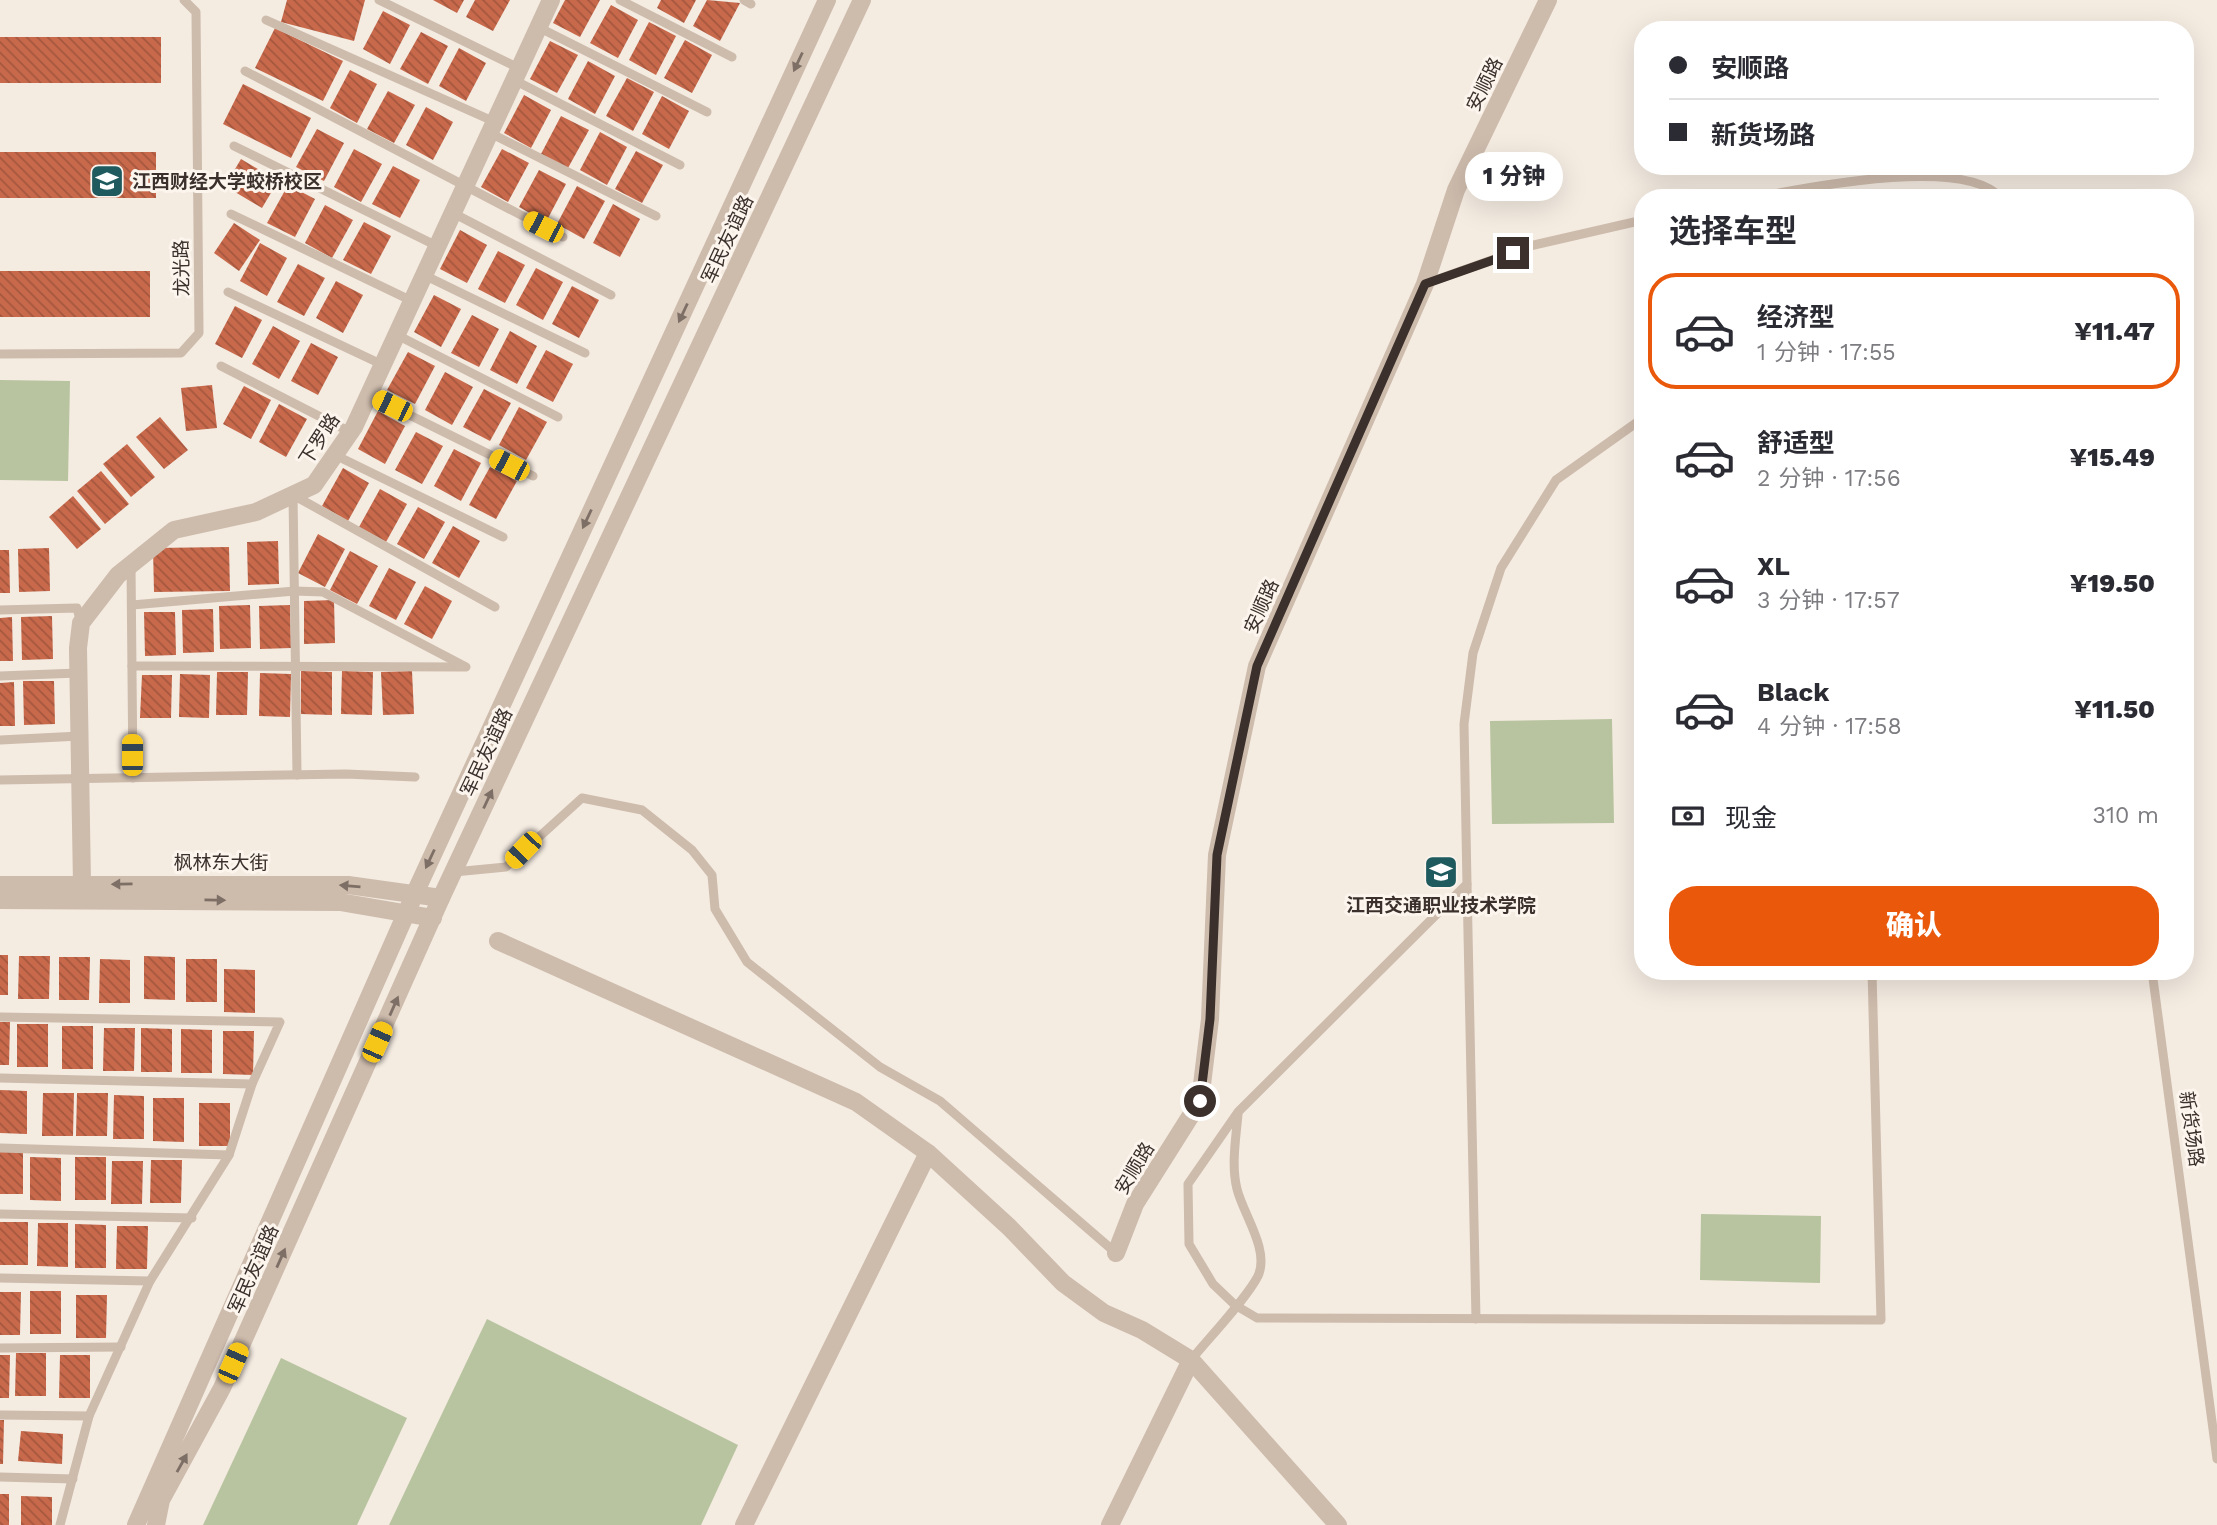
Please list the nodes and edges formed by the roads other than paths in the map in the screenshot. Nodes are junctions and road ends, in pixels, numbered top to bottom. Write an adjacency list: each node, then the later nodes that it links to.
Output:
1 (184, 0): 33 (lane, 龙光路)
2 (379, 0): 12 (lane)
3 (550, 0): 9 (street, 下罗路)
4 (620, 0): 10 (lane)
5 (827, 0): 65 (street, 军民友谊路, one-way to 65)
6 (862, 0): 61 (street, 军民友谊路, one-way to 6)
7 (1548, 0): 27 (street, 安顺路)
8 (266, 20): 14 (lane)
9 (538, 27): 12 (street, 下罗路); 13 (lane)
10 (732, 57)
11 (244, 71): 17 (lane)
12 (517, 74): 14 (street, 下罗路); 16 (lane)
13 (708, 112)
14 (492, 127): 17 (street, 下罗路); 22 (lane)
15 (234, 146): 25 (lane)
16 (680, 165)
17 (465, 186): 20 (street, 下罗路); 24 (lane)
18 (1804, 189): 19 (lane)
19 (1987, 189)
20 (453, 213): 25 (street, 下罗路); 29 (lane)
21 (231, 214): 30 (lane)
22 (656, 216)
23 (1634, 222): 27 (lane)
24 (563, 237)
25 (438, 246): 26 (street, 下罗路)
26 (424, 275): 30 (street, 下罗路); 32 (lane)
27 (1425, 284): 82 (street, 安顺路)
28 (228, 292): 34 (lane)
29 (611, 295)
30 (412, 301): 31 (street, 下罗路)
31 (397, 335): 34 (street, 下罗路); 37 (lane)
32 (585, 353)
33 (0, 354)
34 (383, 365): 36 (street, 下罗路)
35 (221, 366): 39 (lane)
36 (369, 395): 39 (street, 下罗路); 41 (lane)
37 (558, 417)
38 (1634, 424): 63 (lane)
39 (351, 432): 40 (street, 下罗路)
40 (335, 455): 42 (street, 下罗路); 43 (lane)
41 (533, 476)
42 (293, 495): 44 (street, 下罗路); 45 (lane); 47 (lane)
43 (503, 537)
44 (131, 564): 46 (lane); 49 (street, 下罗路)
45 (295, 591): 46 (lane); 50 (lane); 50 (lane)
46 (132, 605): 51 (lane)
47 (495, 607)
48 (0, 610): 49 (lane)
49 (81, 623): 52 (street)
50 (295, 665): 51 (lane); 56 (lane)
51 (132, 666): 57 (lane)
52 (78, 673): 53 (lane); 54 (street)
53 (0, 676)
54 (80, 736): 55 (lane); 59 (street)
55 (0, 740)
56 (297, 775): 57 (lane); 58 (lane)
57 (133, 778): 59 (lane)
58 (415, 778)
59 (80, 779): 60 (lane); 62 (street)
60 (0, 780)
61 (454, 872): 66 (street, 军民友谊路); 82 (lane)
62 (82, 884): 64 (street, 枫林东大街); 65 (street, 枫林东大街, one-way to 62)
63 (1467, 884): 76 (lane); 86 (lane)
64 (0, 885)
65 (414, 894): 66 (street, 枫林东大街); 68 (street, 军民友谊路)
66 (441, 898): 69 (street, 军民友谊路)
67 (0, 900): 68 (street, 枫林东大街, one-way to 68)
68 (405, 914): 69 (street, 枫林东大街); 96 (street, 军民友谊路)
69 (433, 919): 97 (street, 军民友谊路, one-way to 69)
70 (498, 941): 78 (street)
71 (1872, 980): 86 (lane)
72 (2153, 980): 92 (lane, 新货场路)
73 (0, 1017): 75 (lane)
74 (0, 1077): 75 (lane)
75 (252, 1084): 79 (lane)
76 (1238, 1112): 85 (lane); 85 (lane)
77 (0, 1148): 79 (lane)
78 (928, 1153): 89 (street); 98 (street)
79 (229, 1155): 81 (lane)
80 (0, 1214): 81 (lane)
81 (192, 1218): 84 (lane)
82 (1116, 1253)
83 (0, 1279): 84 (lane)
84 (150, 1281): 88 (lane)
85 (1236, 1305): 86 (lane); 89 (lane)
86 (1476, 1320)
87 (0, 1348): 88 (lane)
88 (121, 1348): 91 (lane)
89 (1191, 1360): 99 (street); 100 (street)
90 (0, 1415): 91 (lane)
91 (89, 1416): 94 (lane)
92 (2217, 1459)
93 (0, 1477): 94 (lane)
94 (73, 1479): 95 (lane)
95 (60, 1525)
96 (136, 1525)
97 (156, 1525)
98 (744, 1525)
99 (1110, 1525)
100 (1338, 1525)

